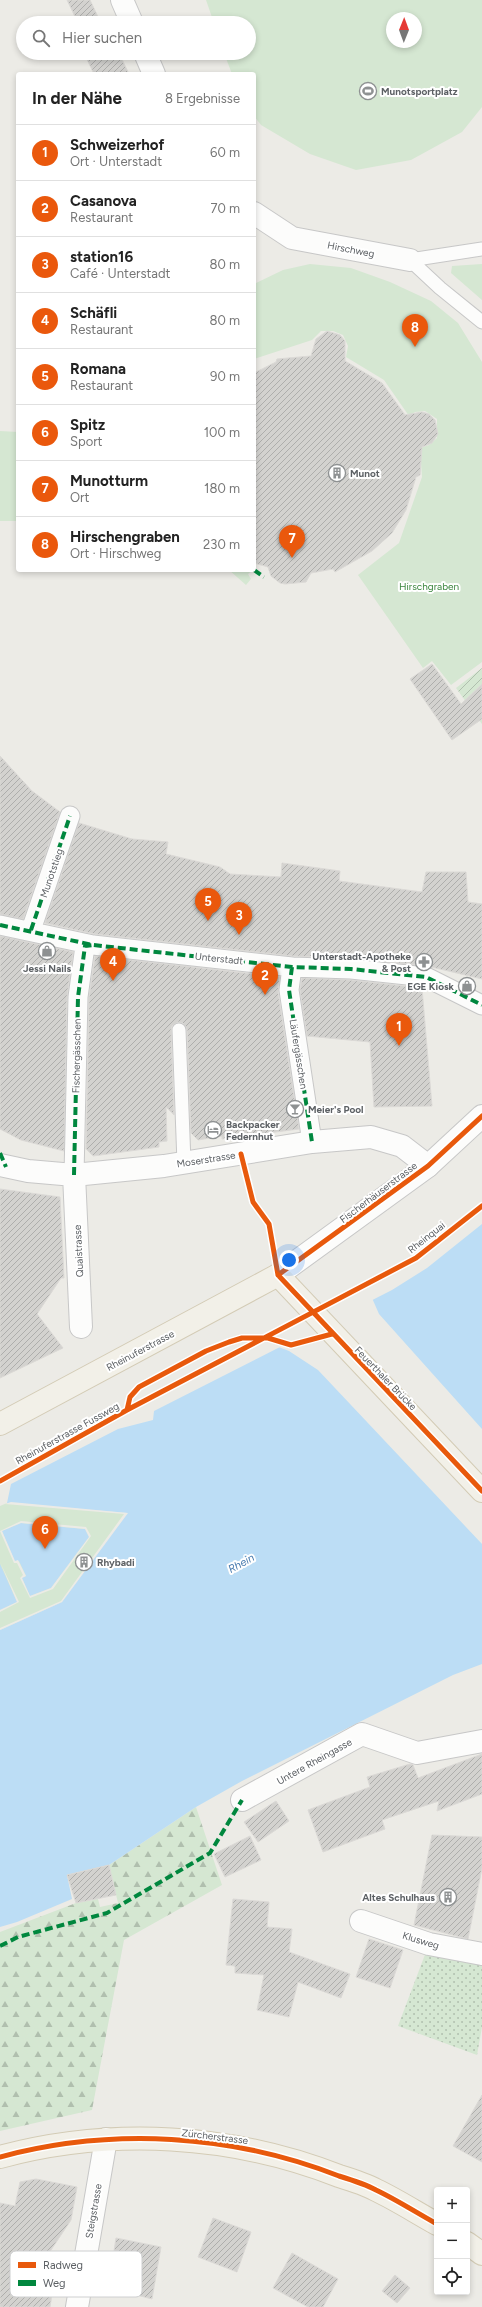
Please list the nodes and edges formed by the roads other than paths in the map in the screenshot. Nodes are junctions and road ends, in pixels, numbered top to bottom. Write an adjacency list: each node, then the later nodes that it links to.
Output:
1 (122, 0): 2 (street)
2 (129, 16)
3 (148, 60): 4 (street)
4 (153, 72)
5 (256, 214): 7 (street, Hirschweg)
6 (482, 249): 7 (lane, Hirschweg)
7 (410, 260): 8 (lane)
8 (482, 322)
9 (70, 816): 11 (street, Munotstieg)
10 (0, 925): 11 (street, Unterstadt)
11 (31, 930): 12 (street, Unterstadt)
12 (93, 945): 13 (street, Unterstadt); 21 (street, Fischergässchen)
13 (292, 966): 14 (street, Unterstadt); 17 (street, Läufergässchen)
14 (482, 1005)
15 (179, 1030): 19 (lane)
16 (482, 1116): 20 (street, Fischerhäuserstrasse)
17 (312, 1142): 19 (street, Moserstrasse); 20 (street, Moserstrasse)
18 (2, 1162): 21 (street, Moserstrasse)
19 (184, 1163): 21 (street, Moserstrasse)
20 (428, 1166): 22 (street, Fischerhäuserstrasse)
21 (74, 1176): 23 (street, Quaistrasse)
22 (278, 1275): 24 (main road, Rheinuferstrasse); 25 (main road, Feuerthaler Brücke)
23 (81, 1327)
24 (0, 1424)
25 (482, 1491)
26 (482, 1741): 27 (street, Untere Rheingasse)
27 (242, 1800)
28 (361, 1921): 29 (street, Klusweg)
29 (482, 1954)
30 (106, 2139): 31 (main road, Zürcherstrasse); 32 (main road, Zürcherstrasse); 34 (street, Steigstrasse)
31 (0, 2157)
32 (435, 2223)
33 (470, 2245): 35 (main road)
34 (87, 2251)
35 (482, 2254)
36 (79, 2297): 37 (street, Steigstrasse)
37 (77, 2307)

